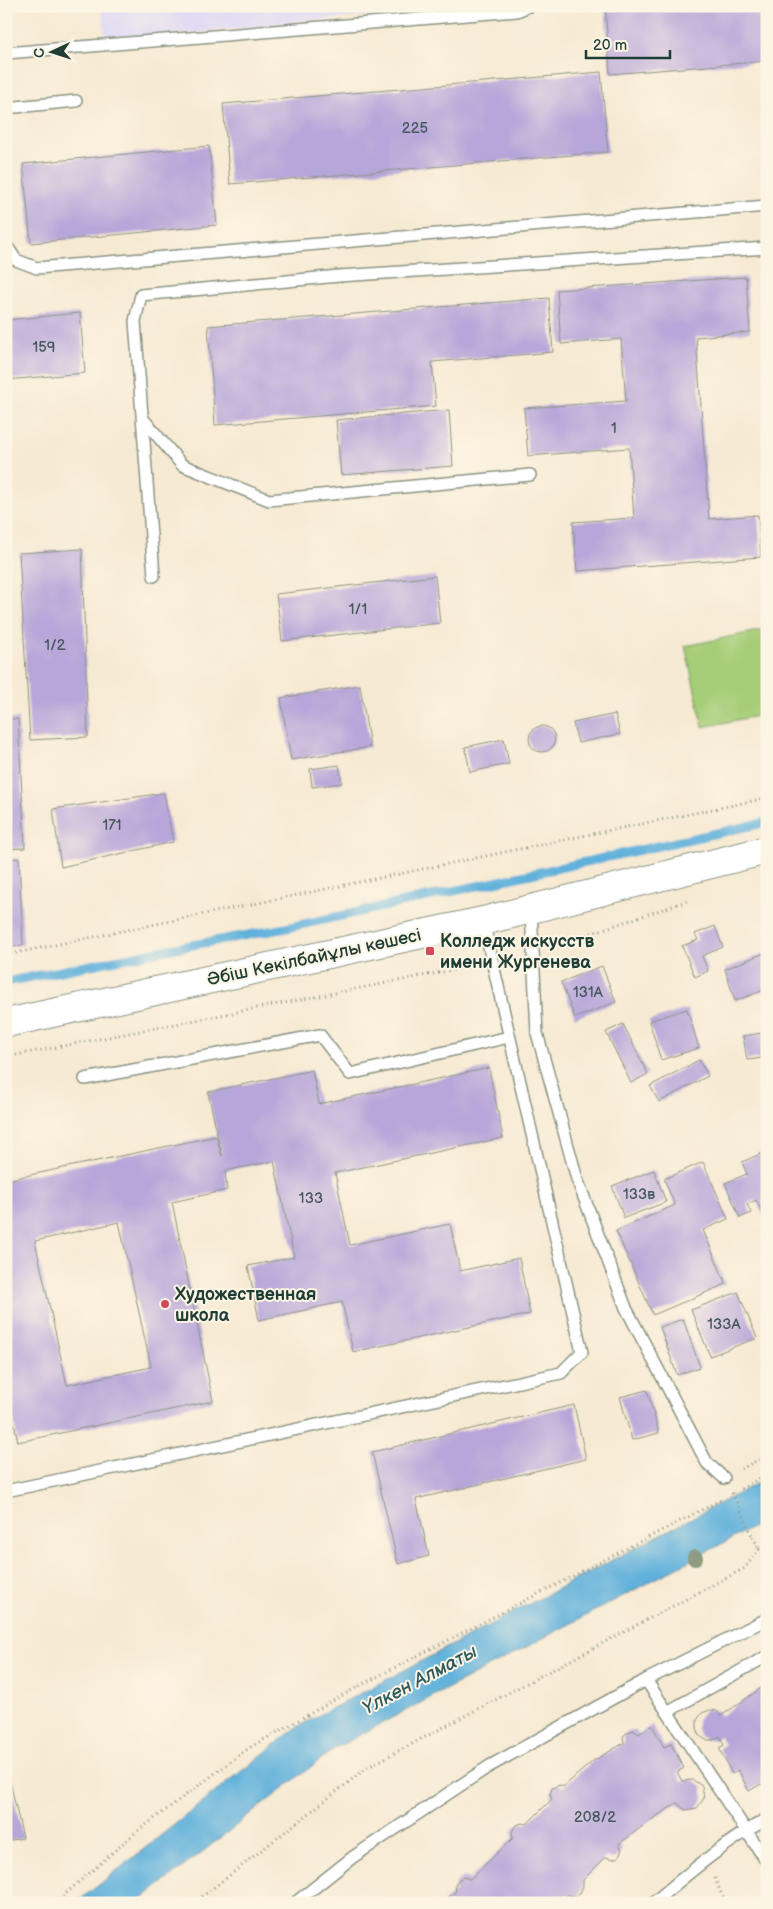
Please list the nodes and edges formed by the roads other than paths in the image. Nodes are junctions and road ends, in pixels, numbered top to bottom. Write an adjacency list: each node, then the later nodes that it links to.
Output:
1 (529, 6): 2 (lane)
2 (6, 53)
3 (76, 101): 4 (lane)
4 (6, 108)
5 (767, 206): 6 (lane)
6 (6, 246)
7 (767, 248): 8 (lane)
8 (144, 420): 9 (lane); 10 (lane)
9 (530, 475)
10 (154, 576)
11 (767, 850): 12 (street, Әбіш Кекілбайұлы көшесі)
12 (531, 909): 13 (street, Әбіш Кекілбайұлы көшесі); 17 (lane)
13 (483, 921): 14 (street, Әбіш Кекілбайұлы көшесі); 15 (lane)
14 (6, 1023)
15 (509, 1037): 16 (lane); 18 (lane)
16 (85, 1079)
17 (724, 1478)
18 (6, 1491)
19 (767, 1619): 21 (lane)
20 (767, 1656): 22 (lane)
21 (646, 1680): 22 (lane); 26 (lane)
22 (667, 1712): 24 (lane)
23 (767, 1819): 24 (lane)
24 (745, 1831): 25 (lane); 27 (lane)
25 (767, 1862)
26 (295, 1903)
27 (653, 1903)

